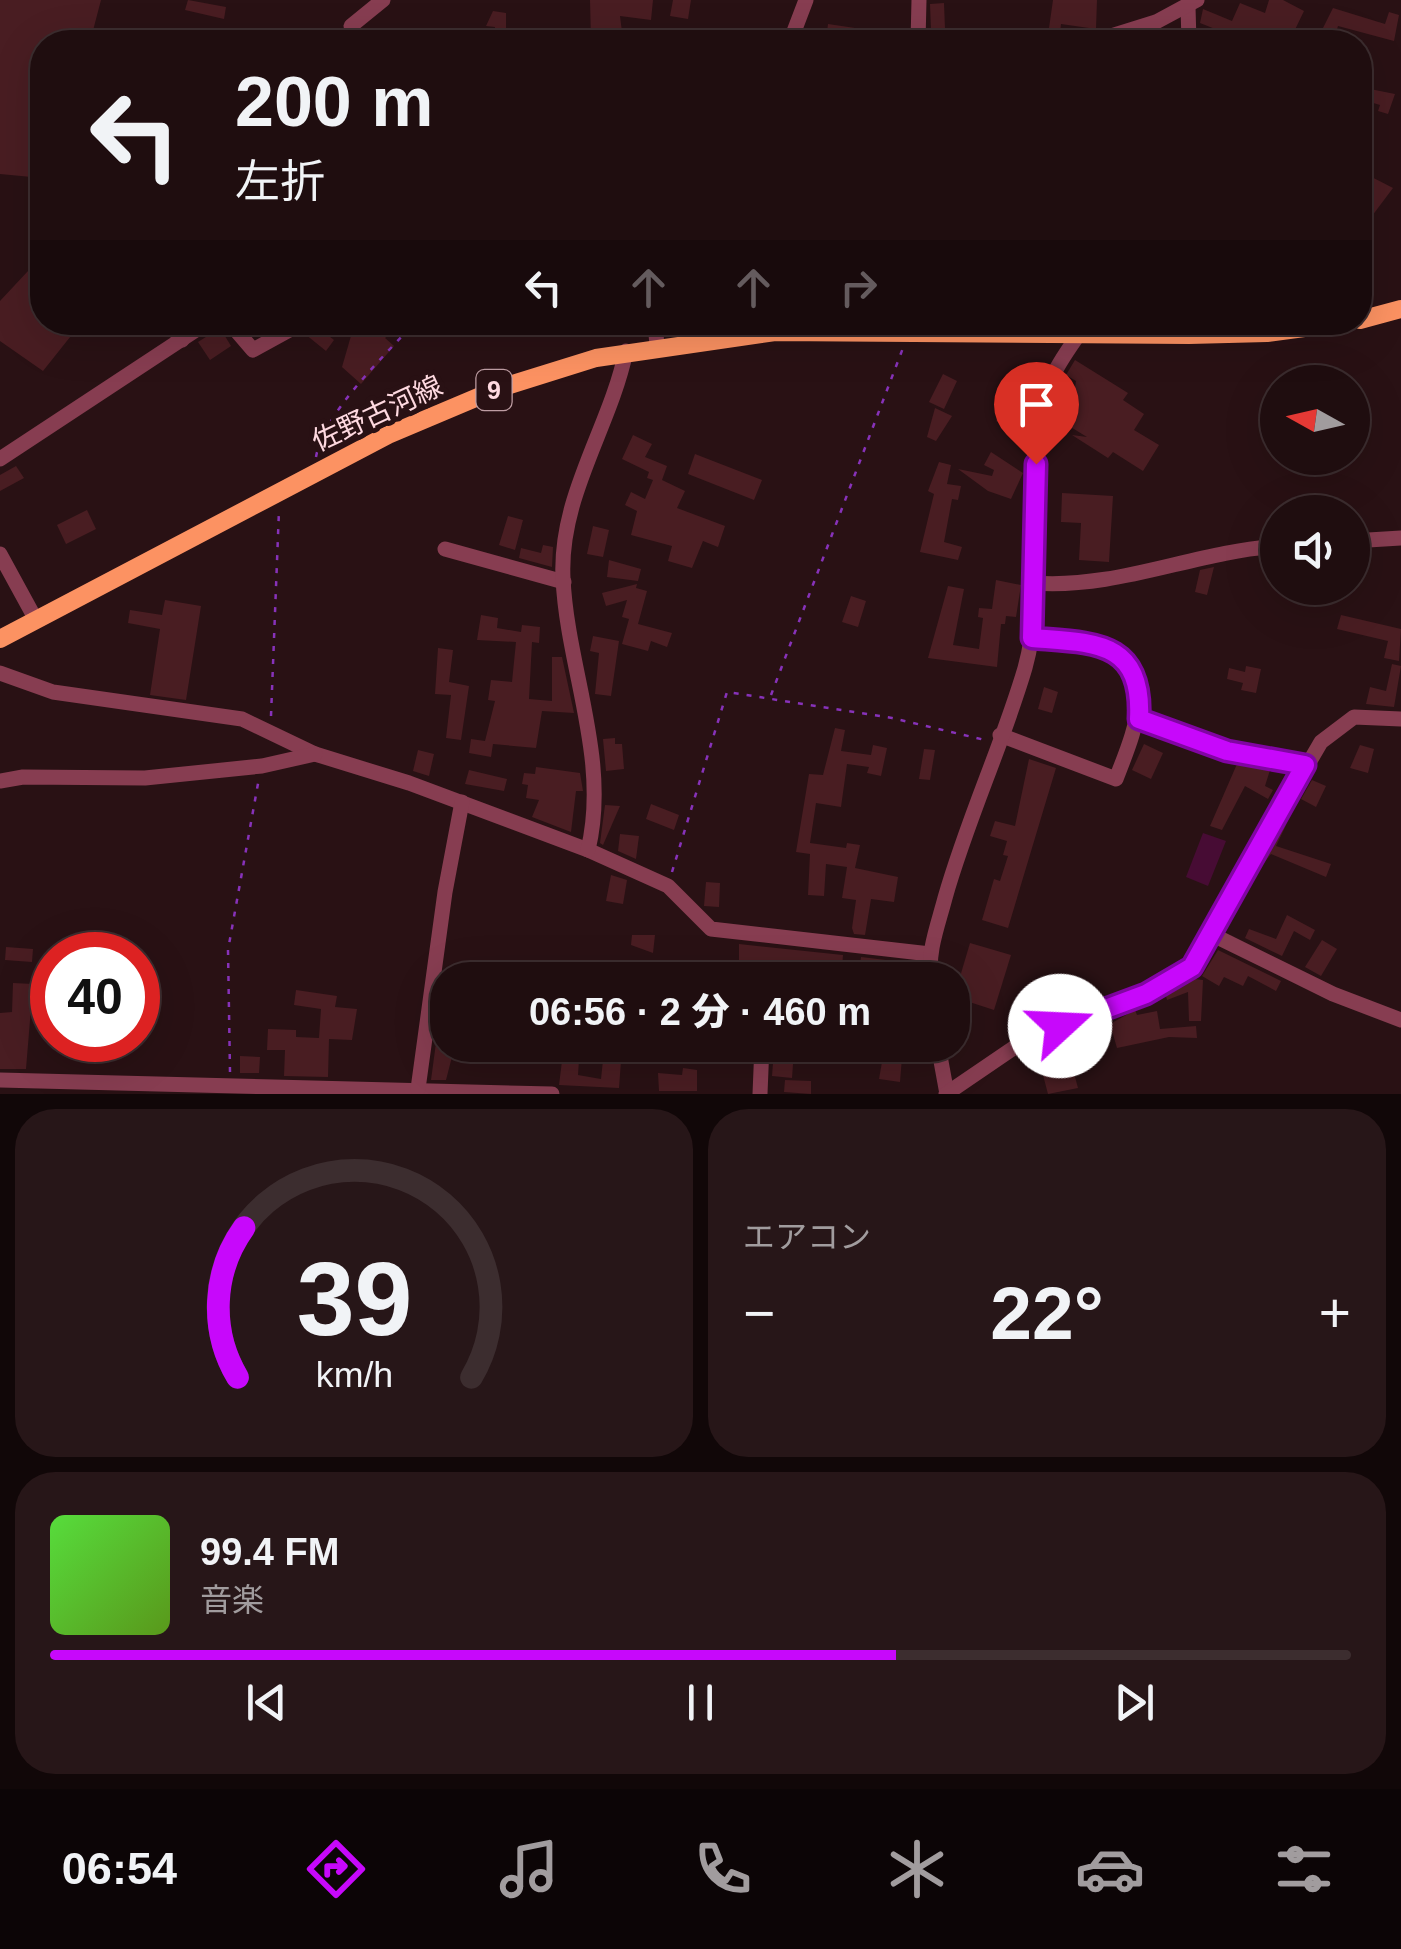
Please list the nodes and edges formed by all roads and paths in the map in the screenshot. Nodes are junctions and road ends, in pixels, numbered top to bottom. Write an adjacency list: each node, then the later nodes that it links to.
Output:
1 (383, 0): 5 (street)
2 (804, 0): 6 (street)
3 (919, 0): 7 (street)
4 (1193, 3): 8 (street); 9 (street)
5 (351, 26)
6 (794, 30)
7 (918, 30)
8 (1123, 30)
9 (1190, 30)
10 (1401, 309): 11 (main road)
11 (1372, 317)
12 (178, 335): 21 (street)
13 (189, 335): 21 (street)
14 (241, 335): 15 (street)
15 (280, 335)
16 (403, 335): 25 (path)
17 (656, 335): 22 (street)
18 (749, 335): 22 (main road, 佐野古河線 / 9)
19 (907, 335): 38 (path)
20 (1080, 335): 33 (street)
21 (182, 340): 24 (street)
22 (657, 346): 23 (main road, 佐野古河線 / 9)
23 (626, 351): 25 (main road, 佐野古河線 / 9); 32 (street)
24 (0, 458)
25 (313, 473): 26 (main road, 佐野古河線 / 9)
26 (280, 491): 34 (main road, 佐野古河線 / 9); 41 (path)
27 (1401, 538): 28 (street)
28 (1370, 541)
29 (445, 549): 32 (street)
30 (1260, 549): 33 (street)
31 (0, 554): 34 (street)
32 (564, 582): 48 (street)
33 (1034, 583): 35 (street)
34 (36, 620): 36 (main road, 佐野古河線 / 9)
35 (1032, 638): 40 (street); 42 (street)
36 (0, 639)
37 (0, 673): 41 (street)
38 (770, 696): 42 (path); 49 (path)
39 (1401, 718): 44 (street)
40 (1139, 719): 42 (street); 44 (street)
41 (270, 730): 43 (street)
42 (998, 739): 51 (street)
43 (315, 754): 45 (street); 47 (street)
44 (1305, 765): 50 (street)
45 (262, 766): 46 (street); 57 (path)
46 (0, 781)
47 (462, 802): 48 (street); 58 (street)
48 (588, 850): 49 (street)
49 (668, 886): 51 (street)
50 (1211, 934): 53 (street); 61 (street)
51 (930, 954): 52 (street)
52 (930, 962)
53 (1401, 1020)
54 (761, 1062): 60 (street)
55 (941, 1062): 61 (street)
56 (0, 1080): 57 (street)
57 (230, 1084): 58 (street)
58 (418, 1088): 59 (street)
59 (552, 1094)
60 (760, 1094)
61 (946, 1094)

